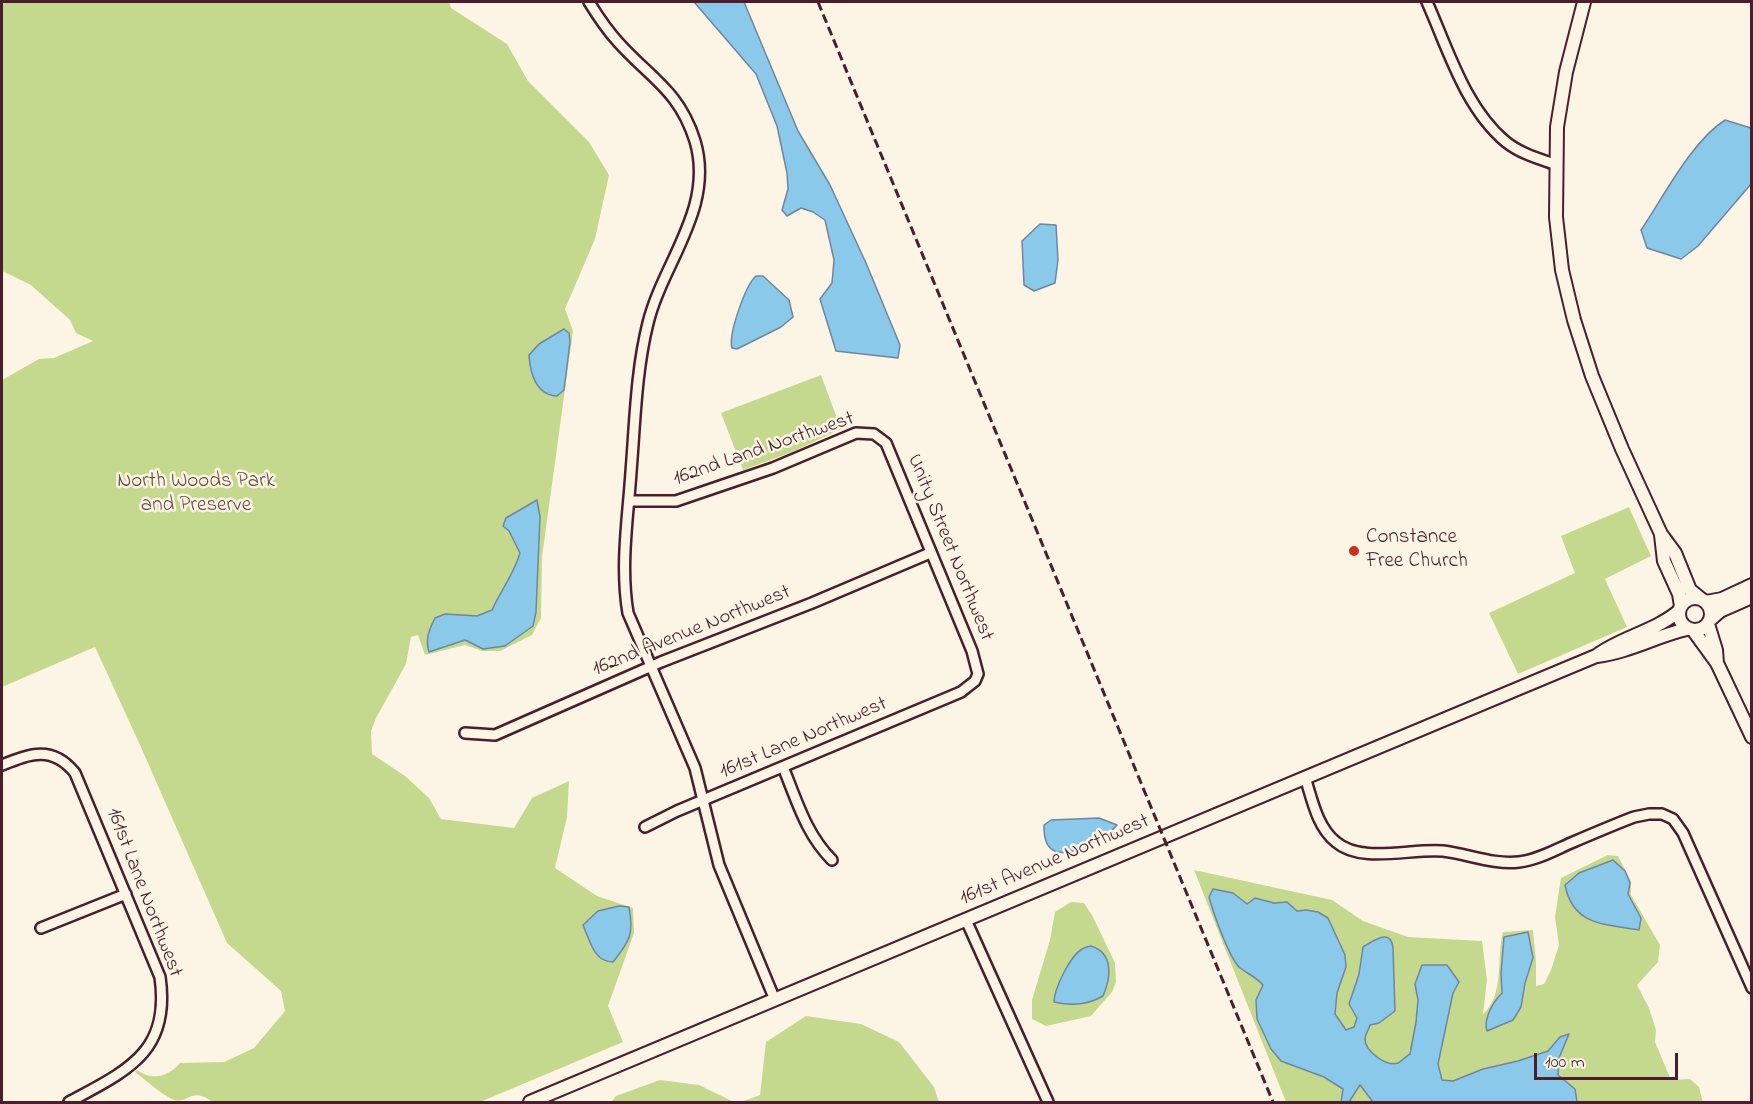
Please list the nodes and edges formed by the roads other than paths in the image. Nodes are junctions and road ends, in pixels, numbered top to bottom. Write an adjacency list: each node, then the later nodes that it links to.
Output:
1 (589, 2): 6 (street)
2 (1427, 2): 4 (street)
3 (1584, 2): 4 (main road)
4 (1557, 165): 7 (main road)
5 (874, 434): 6 (street, 162nd Land Northwest); 8 (street, Unity Street Northwest)
6 (629, 501): 17 (street)
7 (1661, 534): 11 (main road); 12 (main road)
8 (930, 553): 17 (street, 162nd Avenue Northwest); 18 (street, Unity Street Northwest)
9 (1752, 585): 11 (main road)
10 (1752, 597): 13 (main road)
11 (1704, 601): 12 (main road); 13 (main road)
12 (1680, 608): 14 (main road); 15 (main road, 161st Avenue Northwest)
13 (1709, 621): 14 (main road); 16 (main road)
14 (1690, 629): 15 (main road, 161st Avenue Northwest); 16 (main road)
15 (1596, 656): 23 (main road, 161st Avenue Northwest)
16 (1717, 663): 20 (main road)
17 (650, 666): 19 (street, 162nd Avenue Northwest); 24 (street)
18 (975, 681): 22 (street, 161st Lane Northwest)
19 (465, 733)
20 (1752, 737)
21 (2, 765): 27 (street, 161st Lane Northwest)
22 (783, 767): 24 (street, 161st Lane Northwest); 26 (street)
23 (1305, 777): 28 (main road, 161st Avenue Northwest); 30 (street)
24 (704, 801): 25 (street, 161st Lane Northwest); 31 (street)
25 (645, 827)
26 (832, 860)
27 (126, 894): 29 (street); 32 (street, 161st Lane Northwest)
28 (966, 920): 31 (main road, 161st Avenue Northwest); 34 (street)
29 (41, 928)
30 (1752, 988)
31 (775, 1000): 33 (main road, 161st Avenue Northwest)
32 (69, 1102)
33 (530, 1102)
34 (1048, 1102)

